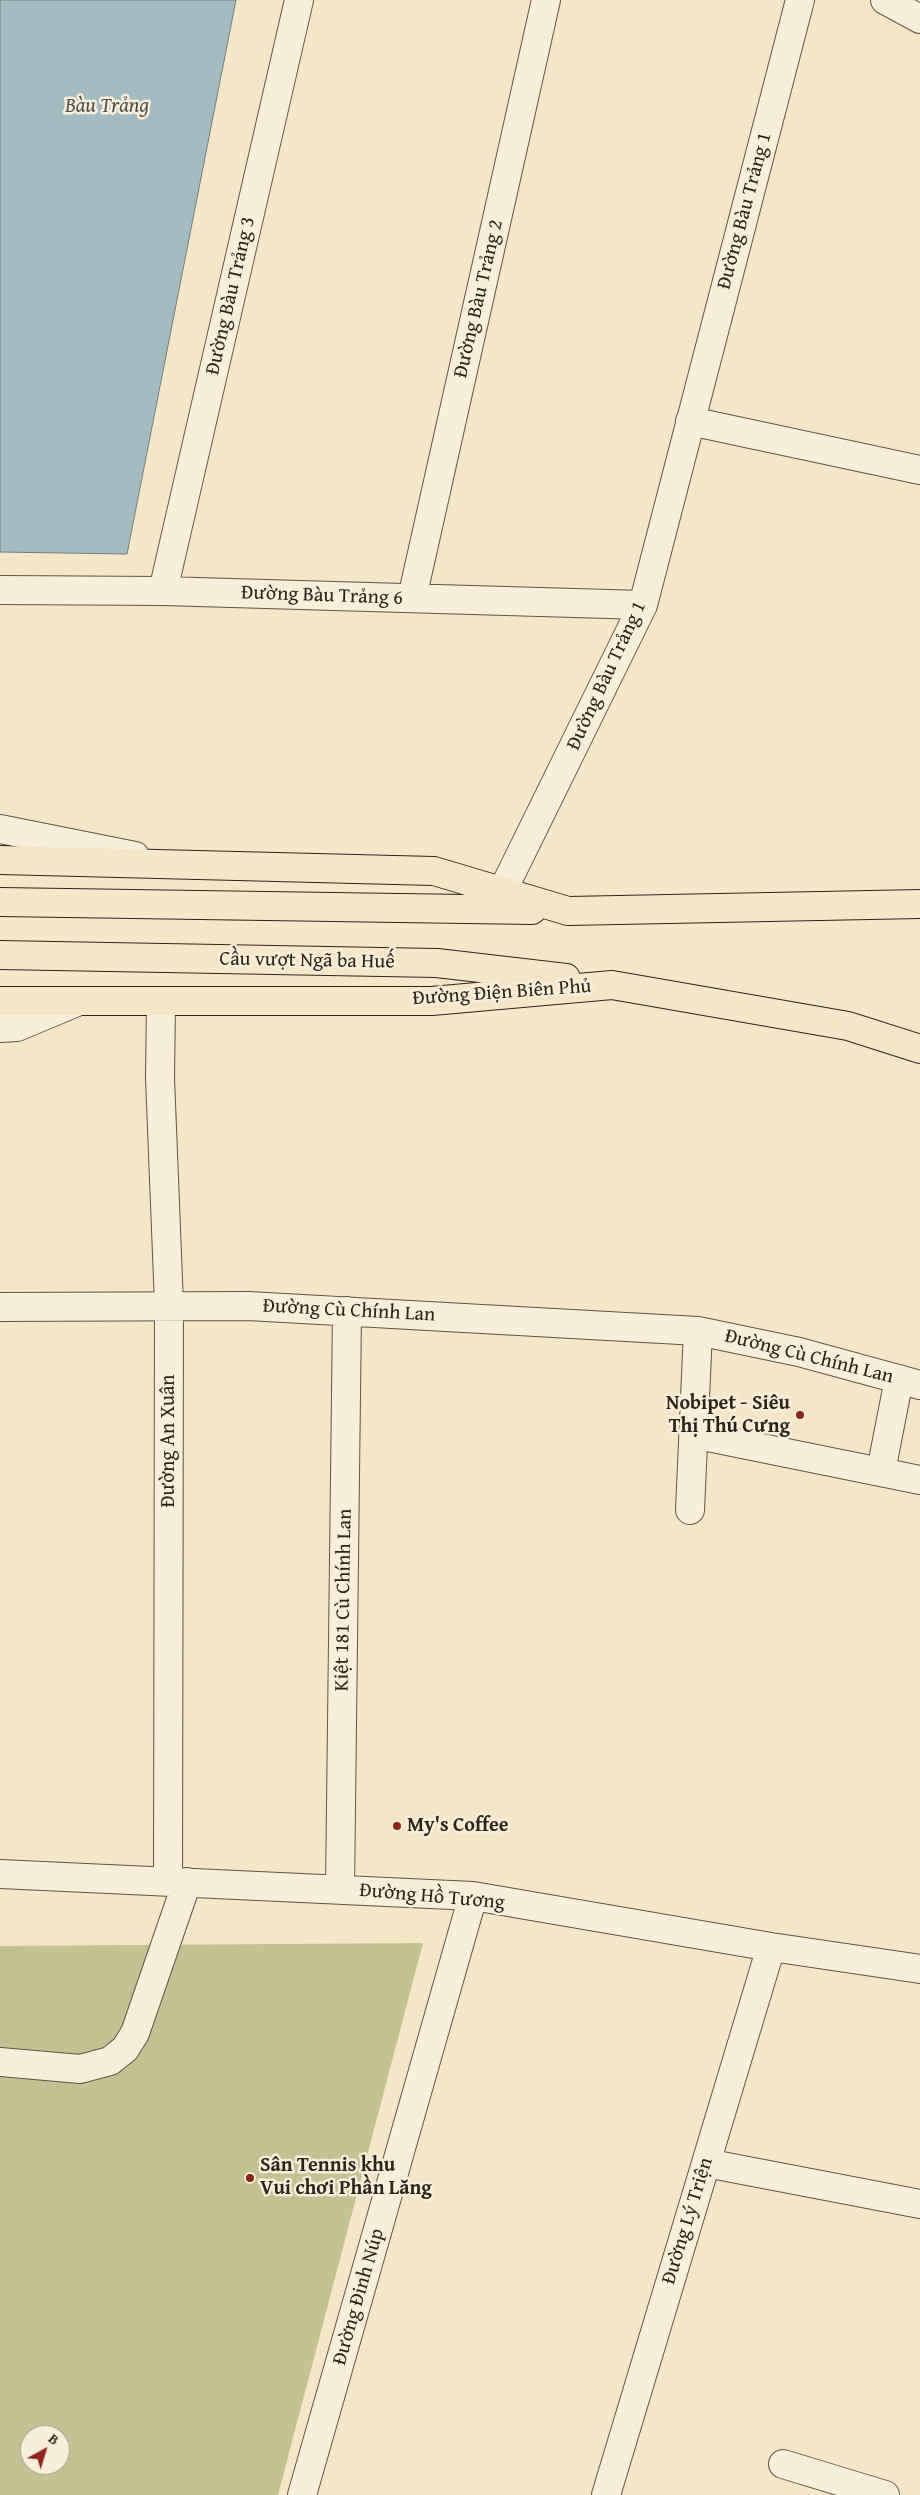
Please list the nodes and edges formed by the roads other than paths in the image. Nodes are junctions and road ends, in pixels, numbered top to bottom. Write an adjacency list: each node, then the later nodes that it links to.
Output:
1 (299, 0): 9 (street, Đường Bàu Trảng 3)
2 (546, 0): 10 (street, Đường Bàu Trảng 2)
3 (800, 0): 6 (street, Đường Bàu Trảng 1)
4 (885, 0): 5 (street)
5 (920, 19)
6 (690, 421): 7 (street); 11 (street, Đường Bàu Trảng 1)
7 (920, 470)
8 (0, 590): 9 (street, Đường Bàu Trảng 6)
9 (163, 591): 10 (street, Đường Bàu Trảng 6)
10 (412, 598): 11 (street, Đường Bàu Trảng 6)
11 (643, 605): 15 (street, Đường Bàu Trảng 1)
12 (0, 829): 14 (street)
13 (0, 860): 14 (main road)
14 (181, 865): 15 (main road)
15 (502, 892): 18 (main road)
16 (0, 902): 18 (main road)
17 (920, 904): 18 (main road)
18 (568, 911)
19 (0, 956): 20 (main road, Cầu vượt Ngã ba Huế)
20 (612, 985): 23 (main road, Đường Điện Biên Phủ); 25 (main road, Đường Điện Biên Phủ)
21 (0, 1001): 22 (main road)
22 (77, 1002): 23 (main road, Đường Điện Biên Phủ); 24 (street)
23 (160, 1002): 26 (street, Đường An Xuân)
24 (0, 1028)
25 (920, 1050)
26 (169, 1305): 27 (street, Đường Cù Chính Lan); 28 (street, Đường Cù Chính Lan); 36 (street, Đường An Xuân)
27 (0, 1307)
28 (347, 1310): 29 (street, Đường Cù Chính Lan); 37 (street, Kiệt 181 Cù Chính Lan)
29 (698, 1331): 30 (street, Đường Cù Chính Lan); 31 (street, Đường Cù Chính Lan)
30 (909, 1382): 32 (street)
31 (693, 1434): 32 (street); 34 (street, Đường Cù Chính Lan)
32 (881, 1471): 33 (street)
33 (920, 1480)
34 (690, 1510)
35 (0, 1874): 36 (street, Đường Hồ Tương)
36 (178, 1881): 37 (street, Đường Hồ Tương); 41 (street, Đường An Xuân)
37 (340, 1889): 38 (street, Đường Hồ Tương)
38 (473, 1896): 39 (street, Đường Hồ Tương); 45 (street, Đường Đinh Núp)
39 (771, 1947): 40 (street, Đường Hồ Tương); 42 (street, Đường Lý Triện)
40 (920, 1969)
41 (0, 2062)
42 (706, 2163): 43 (street); 46 (street, Đường Lý Triện)
43 (920, 2204)
44 (783, 2464): 47 (street)
45 (302, 2495)
46 (606, 2495)
47 (885, 2495)

